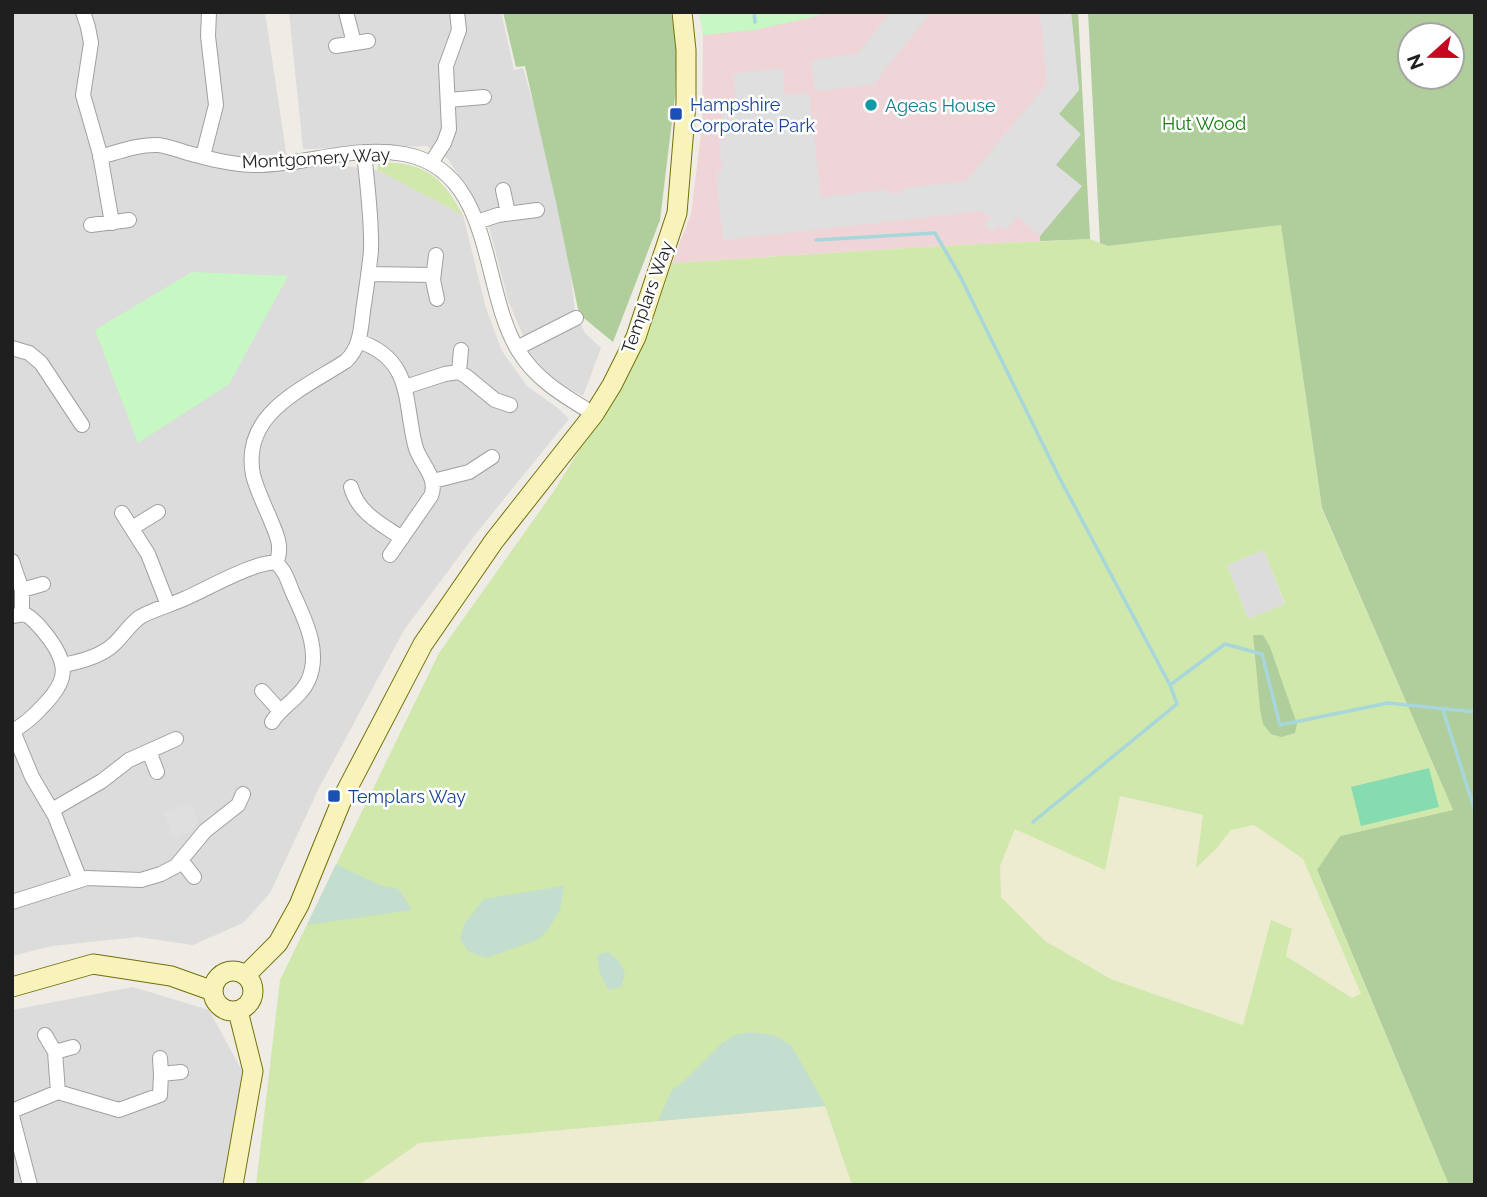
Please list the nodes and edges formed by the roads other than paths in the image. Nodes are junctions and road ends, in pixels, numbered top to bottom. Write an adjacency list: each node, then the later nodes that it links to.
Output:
1 (83, 12): 11 (street)
2 (209, 12): 10 (street)
3 (346, 12): 6 (street)
4 (457, 12): 8 (street)
5 (682, 12): 32 (street, Templars Way)
6 (337, 46)
7 (484, 97): 8 (street)
8 (448, 100): 12 (street)
9 (364, 152): 10 (street, Montgomery Way); 12 (street, Montgomery Way); 21 (street)
10 (203, 156): 11 (street, Montgomery Way)
11 (100, 157): 18 (street)
12 (431, 163): 17 (street, Montgomery Way)
13 (503, 190): 15 (street)
14 (537, 210): 15 (street)
15 (508, 213): 17 (street)
16 (129, 220): 18 (street)
17 (477, 222): 27 (street, Montgomery Way)
18 (111, 223): 19 (street)
19 (91, 225)
20 (436, 255): 22 (street)
21 (368, 274): 22 (street); 25 (street)
22 (432, 275): 23 (street)
23 (437, 299)
24 (576, 318): 27 (street)
25 (358, 341): 30 (street); 43 (street)
26 (12, 348): 33 (street)
27 (517, 348): 32 (street, Montgomery Way)
28 (461, 350): 29 (street)
29 (459, 372): 30 (street); 31 (street)
30 (405, 387): 35 (street)
31 (510, 405)
32 (594, 414): 60 (street, Templars Way)
33 (82, 425)
34 (492, 457): 35 (street)
35 (433, 481): 40 (street)
36 (351, 487): 40 (street)
37 (158, 512): 39 (street)
38 (122, 513): 39 (street)
39 (132, 528): 46 (street)
40 (402, 538): 41 (street)
41 (390, 555)
42 (12, 561): 45 (street)
43 (276, 563): 46 (street); 49 (street)
44 (43, 584): 45 (street)
45 (22, 590): 47 (street)
46 (168, 605): 48 (street)
47 (17, 615): 48 (street)
48 (63, 665): 50 (street)
49 (262, 691)
50 (13, 731): 55 (street)
51 (176, 739): 52 (street)
52 (149, 751): 53 (street); 55 (street)
53 (157, 772)
54 (243, 794): 56 (street)
55 (52, 810): 58 (street)
56 (181, 860): 57 (street); 58 (street)
57 (194, 877)
58 (80, 880): 59 (street)
59 (12, 902)
60 (246, 975): 62 (street); 63 (street)
61 (12, 986): 62 (street)
62 (213, 991): 63 (street)
63 (238, 1011): 74 (street)
64 (45, 1035): 66 (street)
65 (73, 1047): 66 (street)
66 (55, 1052): 70 (street)
67 (160, 1058): 69 (street)
68 (181, 1072): 69 (street)
69 (161, 1074): 70 (street)
70 (58, 1091): 71 (street)
71 (12, 1111)
72 (12, 1116): 73 (street)
73 (30, 1185)
74 (233, 1185)

